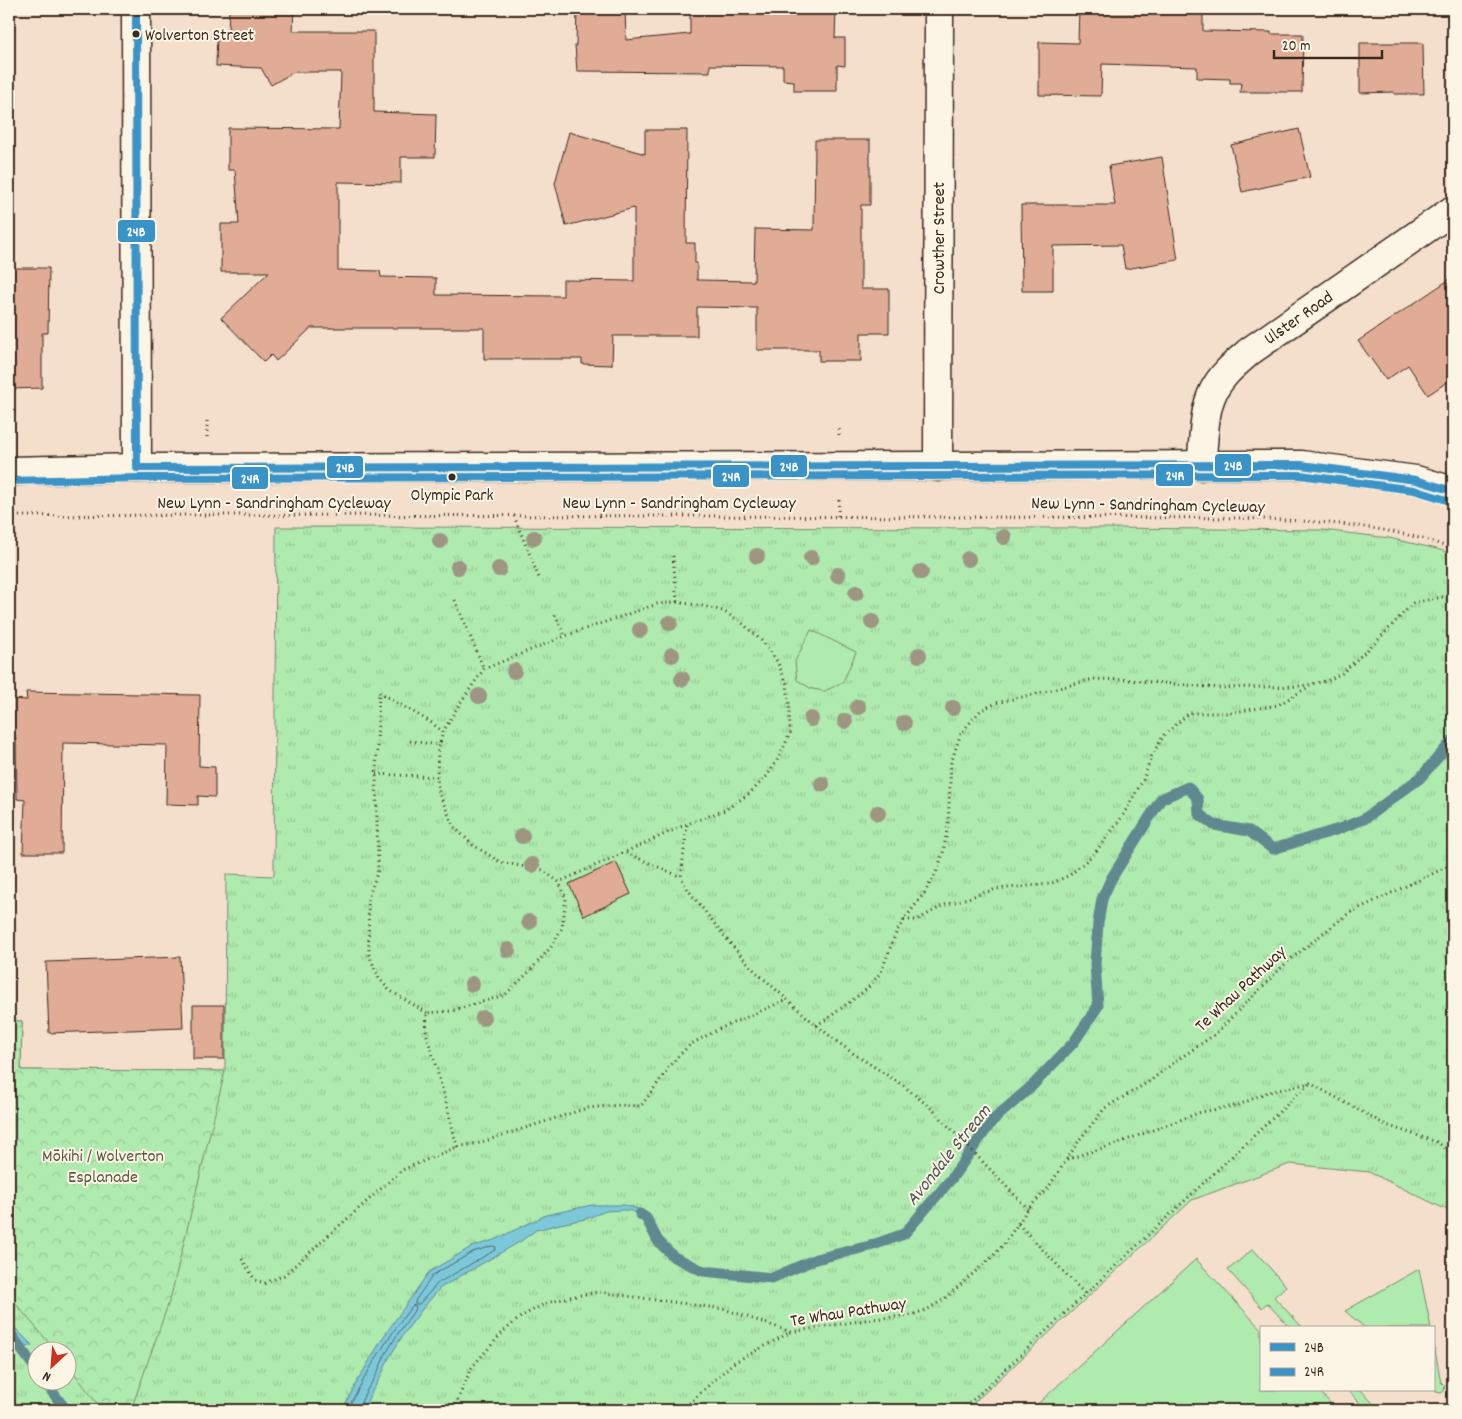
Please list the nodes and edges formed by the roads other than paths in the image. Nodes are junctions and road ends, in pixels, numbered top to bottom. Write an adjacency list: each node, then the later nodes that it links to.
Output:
1 (136, 9): 6 (main road)
2 (939, 9): 4 (main road, Crowther Street)
3 (1453, 210): 5 (main road, Ulster Road)
4 (938, 466): 5 (main road); 6 (main road)
5 (1202, 466): 8 (main road)
6 (137, 468): 7 (main road)
7 (9, 471)
8 (1453, 491)

